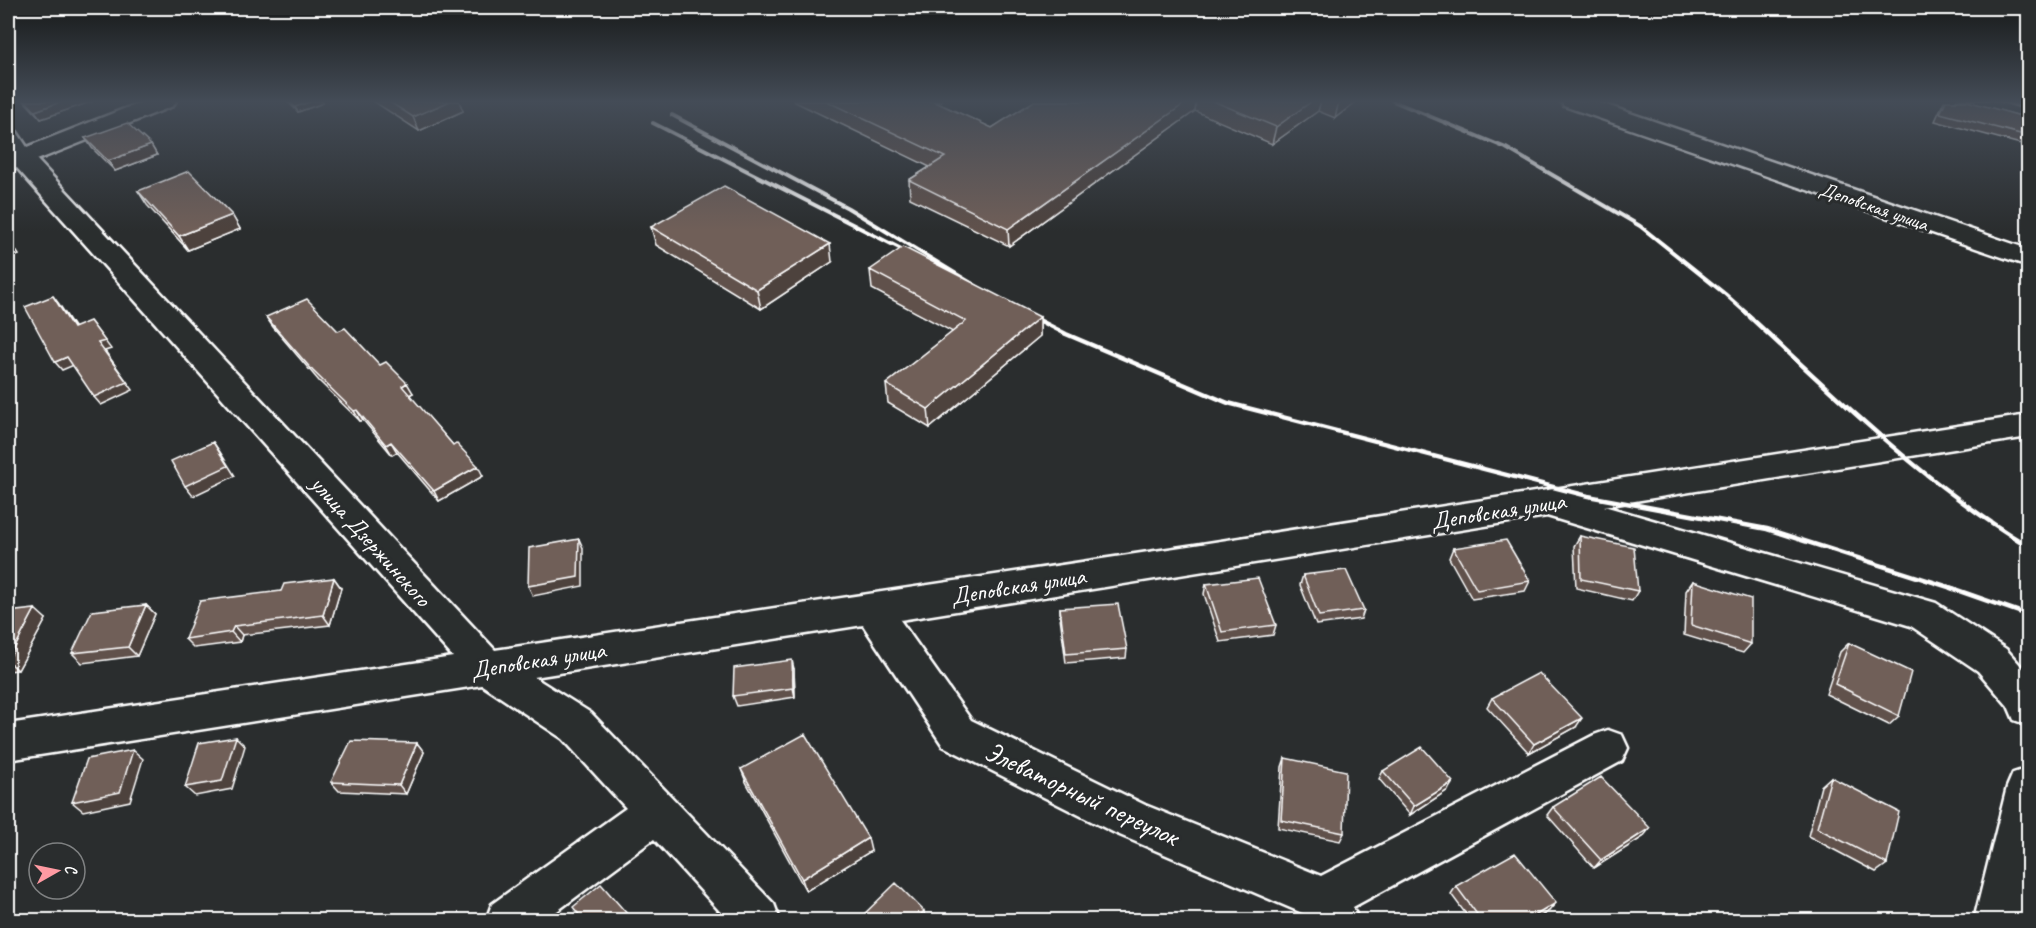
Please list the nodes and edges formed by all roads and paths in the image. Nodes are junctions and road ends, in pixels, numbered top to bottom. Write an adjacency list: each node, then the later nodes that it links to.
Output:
1 (38, 144): 3 (street)
2 (1696, 144): 4 (street, Деповская улица)
3 (12, 153): 8 (street, улица Дзержинского)
4 (2028, 258)
5 (2028, 426): 6 (street, Деповская улица)
6 (1546, 503): 7 (street, Деповская улица); 9 (street)
7 (872, 609): 8 (street, Деповская улица); 14 (street, Элеваторный переулок)
8 (487, 668): 10 (street, Деповская улица); 13 (street, улица Дзержинского)
9 (2028, 708)
10 (8, 742)
11 (1608, 748): 14 (street)
12 (2028, 787): 17 (street)
13 (657, 811): 15 (street); 16 (street, улица Дзержинского)
14 (1330, 910)
15 (508, 921)
16 (758, 921)
17 (1996, 921)

